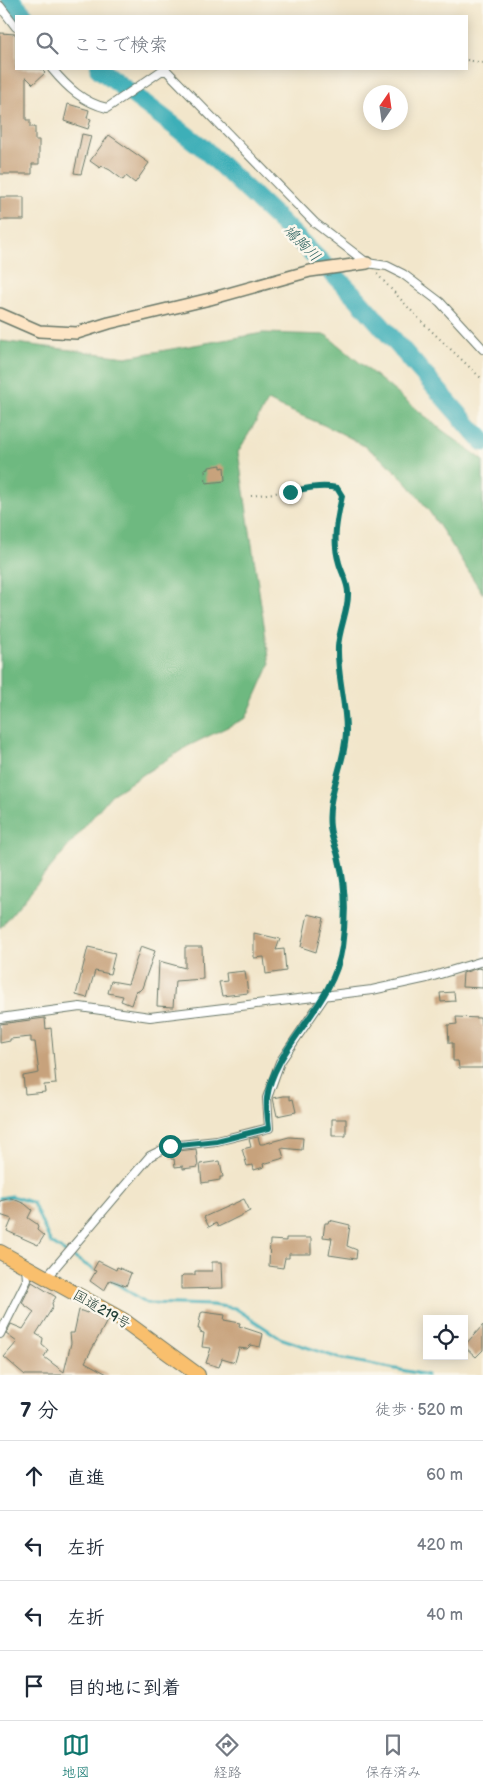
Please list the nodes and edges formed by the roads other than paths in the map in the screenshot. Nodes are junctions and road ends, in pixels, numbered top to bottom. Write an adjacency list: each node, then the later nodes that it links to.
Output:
1 (0, 6): 2 (street)
2 (15, 27)
3 (53, 70): 4 (street)
4 (367, 263): 5 (main road); 6 (street)
5 (0, 314)
6 (483, 348)
7 (483, 961): 8 (street)
8 (325, 996): 9 (street); 12 (street)
9 (0, 1018)
10 (0, 1252): 11 (highway, 国道219号)
11 (26, 1267): 12 (highway, 国道219号); 13 (street)
12 (46, 1278): 14 (highway, 国道219号)
13 (0, 1334)
14 (198, 1375)

